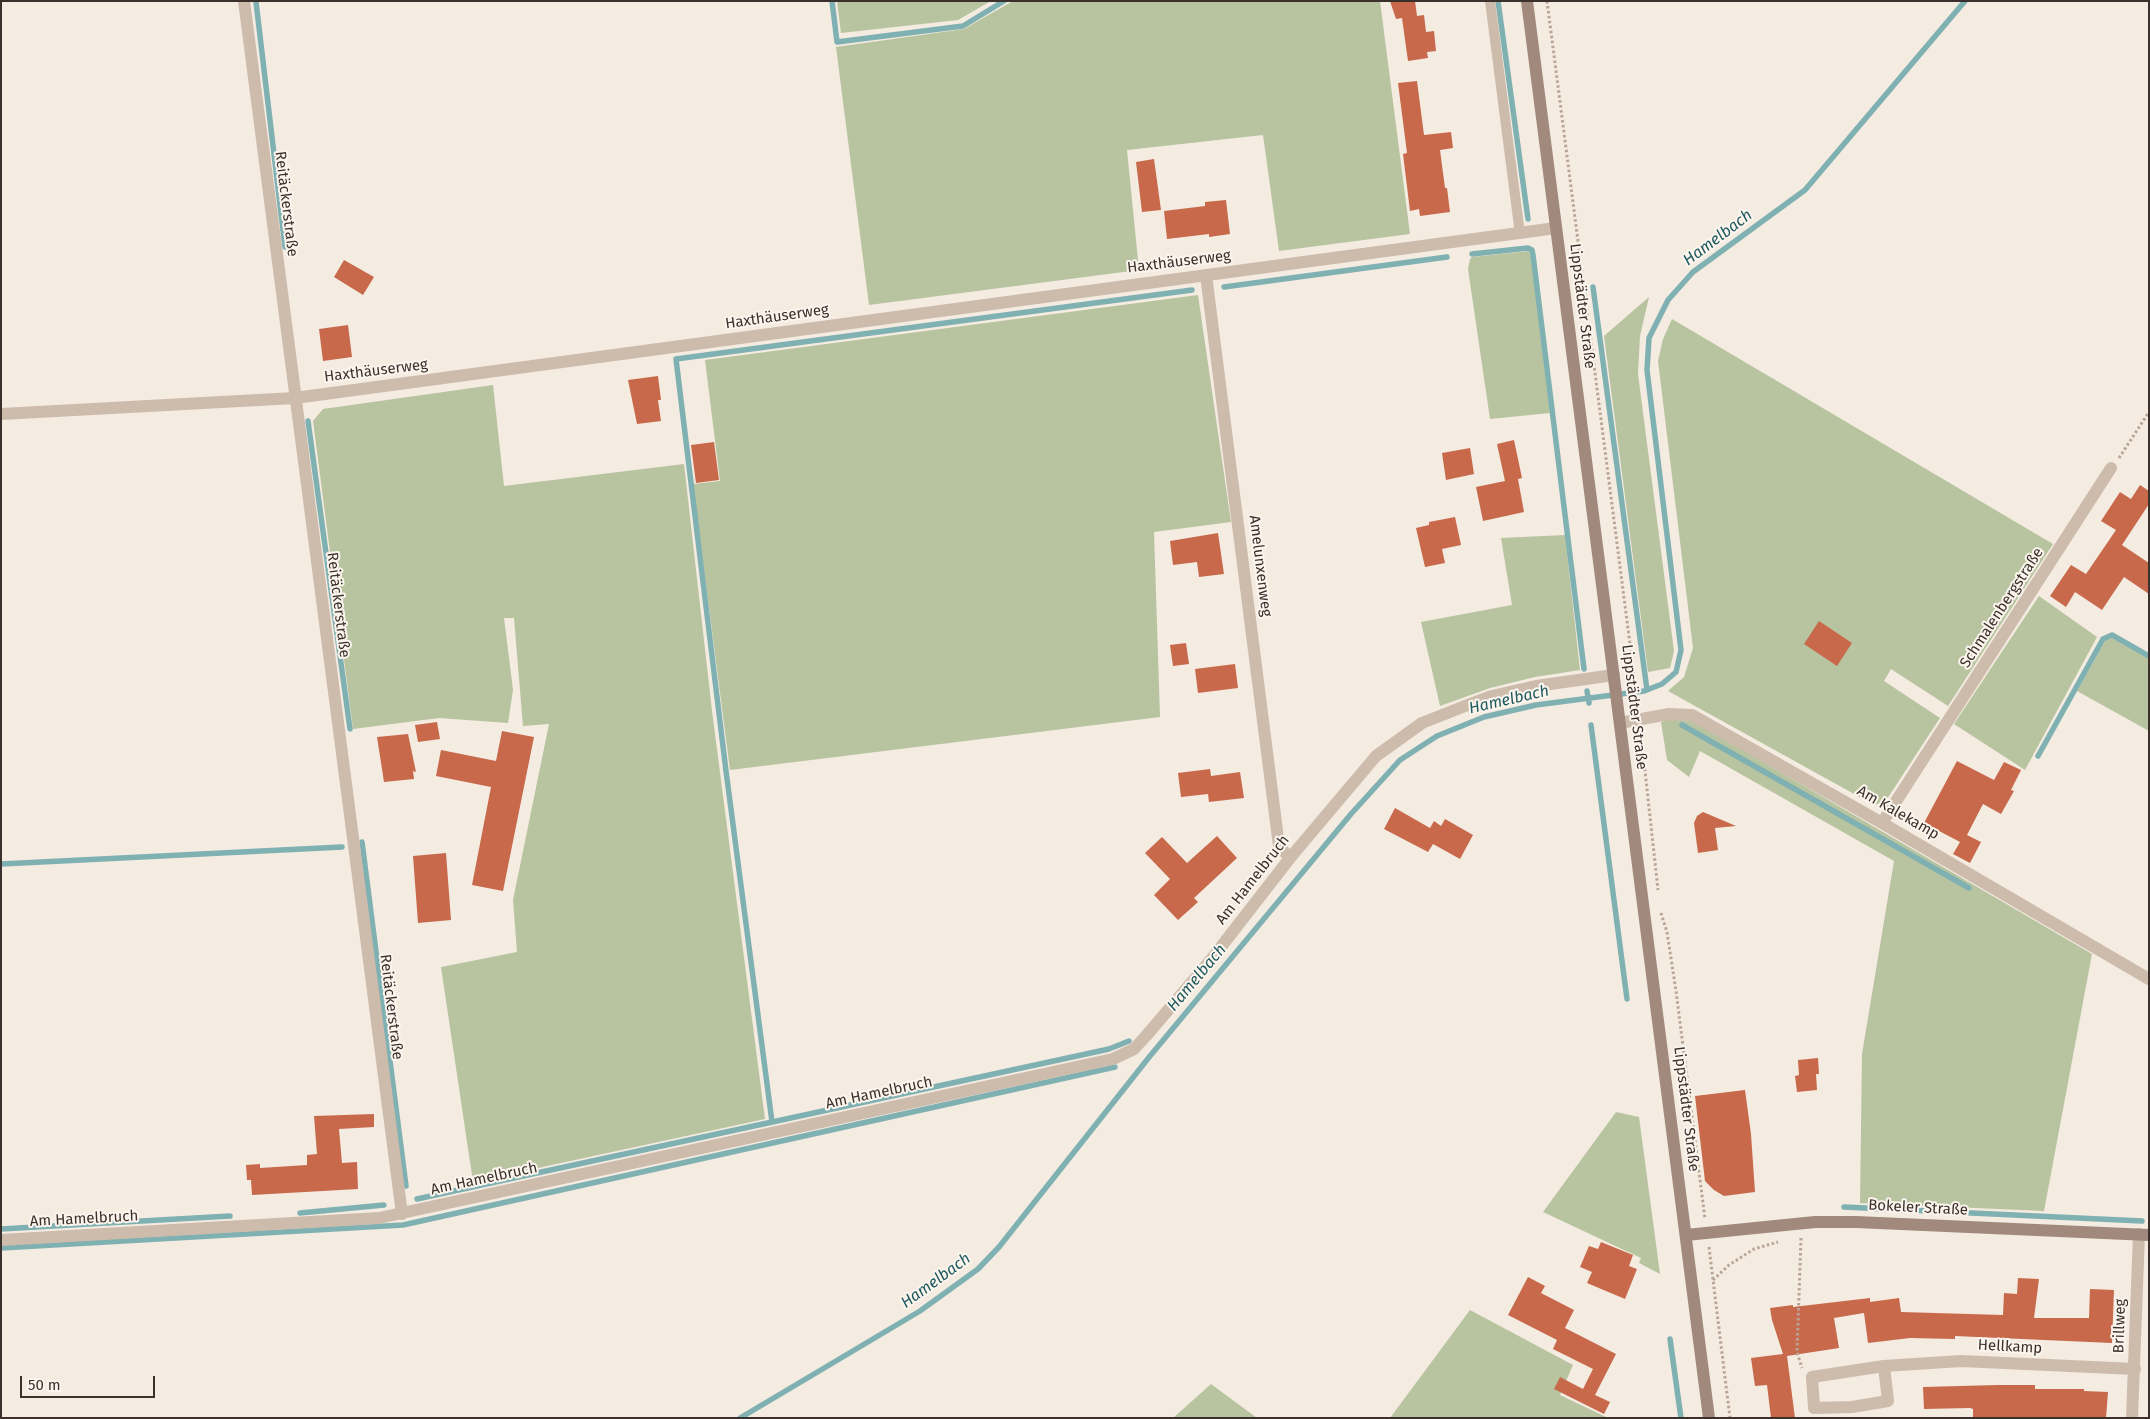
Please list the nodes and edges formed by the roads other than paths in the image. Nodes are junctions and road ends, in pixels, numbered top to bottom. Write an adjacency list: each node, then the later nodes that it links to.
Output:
1 (244, 1): 7 (street, Reitäckerstraße)
2 (1490, 1): 5 (lane)
3 (1527, 1): 4 (street, Lippstädter Straße)
4 (1556, 228): 5 (street, Haxthäuserweg); 10 (street, Lippstädter Straße)
5 (1520, 234): 6 (street, Haxthäuserweg)
6 (1206, 275): 7 (street, Haxthäuserweg); 13 (street, Amelunxenweg)
7 (295, 398): 8 (street, Haxthäuserweg); 15 (street, Reitäckerstraße)
8 (1, 414)
9 (2112, 468): 12 (street, Schmalenbergstraße)
10 (1614, 677): 11 (street, Lippstädter Straße); 13 (street, Am Hamelbruch)
11 (1620, 723): 12 (street, Am Kalekamp); 16 (street, Lippstädter Straße)
12 (1882, 823): 14 (street, Am Kalekamp)
13 (1290, 858): 15 (street, Am Hamelbruch)
14 (2149, 979)
15 (402, 1214): 18 (street, Am Hamelbruch)
16 (1686, 1235): 17 (street, Bokeler Straße); 21 (street, Lippstädter Straße)
17 (2144, 1235): 20 (street, Brillweg)
18 (1, 1240)
19 (1884, 1366): 19 (street, Hellkamp); 20 (street, Hellkamp)
20 (2135, 1369): 22 (street, Brillweg)
21 (1709, 1418)
22 (2132, 1418)

